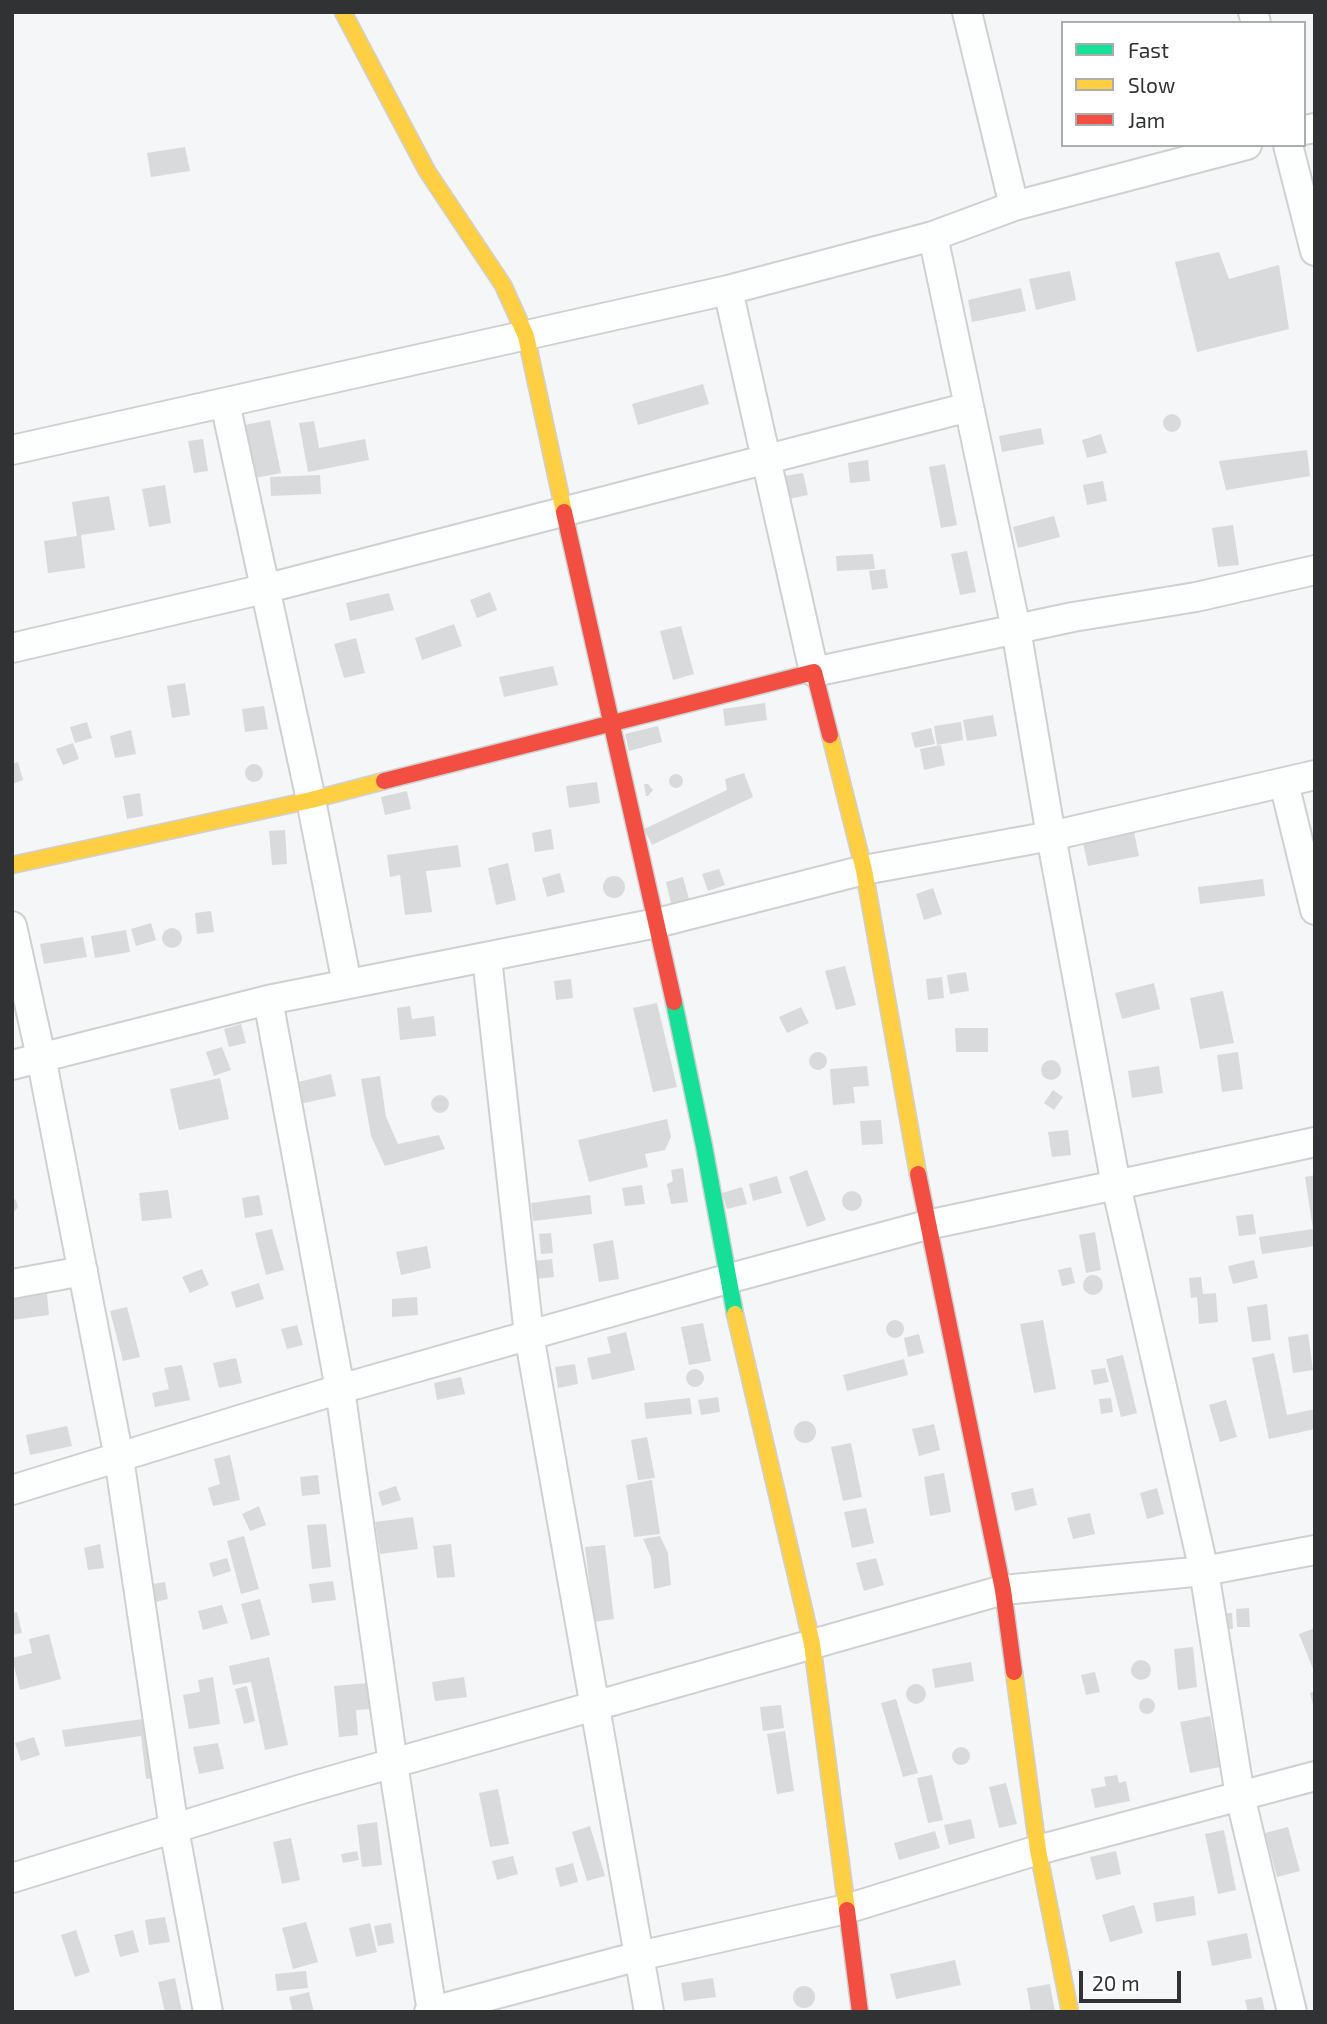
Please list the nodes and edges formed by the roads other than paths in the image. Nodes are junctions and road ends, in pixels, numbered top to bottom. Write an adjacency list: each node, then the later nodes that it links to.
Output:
1 (343, 12): 9 (street)
2 (967, 12): 5 (street)
3 (1239, 147): 5 (street)
4 (1288, 147): 7 (street)
5 (1014, 206): 6 (street)
6 (933, 236): 8 (street); 11 (street)
7 (1315, 251)
8 (728, 290): 9 (street); 13 (street)
9 (526, 336): 10 (street); 14 (street)
10 (225, 402): 12 (street); 16 (street)
11 (969, 407): 13 (street); 17 (street)
12 (12, 450)
13 (766, 459): 14 (street); 19 (street)
14 (564, 512): 16 (street); 20 (street)
15 (1315, 570): 17 (street)
16 (264, 589): 18 (street); 23 (street)
17 (1016, 629): 19 (street); 24 (street)
18 (12, 648)
19 (814, 673): 20 (street); 26 (street)
20 (611, 722): 23 (street); 28 (street)
21 (1315, 775): 22 (street)
22 (1283, 783): 24 (street); 27 (street)
23 (311, 800): 25 (street); 31 (street)
24 (1051, 836): 26 (street); 36 (street)
25 (12, 865)
26 (864, 870): 28 (street); 37 (street)
27 (1315, 910)
28 (657, 923): 30 (street); 39 (street)
29 (12, 926): 33 (street)
30 (486, 958): 31 (street); 41 (street)
31 (347, 984): 32 (street)
32 (268, 1000): 33 (street); 42 (street)
33 (41, 1057): 34 (street); 38 (street)
34 (12, 1065)
35 (1315, 1142): 36 (street)
36 (1116, 1185): 37 (street); 46 (street)
37 (927, 1225): 39 (street); 47 (street)
38 (83, 1271): 40 (street); 43 (street)
39 (727, 1279): 41 (street); 48 (street)
40 (12, 1284)
41 (529, 1335): 42 (street); 49 (street)
42 (340, 1389): 43 (street); 50 (street)
43 (119, 1458): 44 (street); 53 (street)
44 (12, 1490)
45 (1315, 1550): 46 (street)
46 (1203, 1571): 47 (street); 52 (street)
47 (1003, 1590): 48 (street); 54 (street)
48 (812, 1644): 49 (street); 56 (street)
49 (596, 1706): 50 (street); 57 (street)
50 (393, 1764): 53 (street); 59 (street)
51 (1315, 1776): 52 (street)
52 (1240, 1796): 54 (street); 63 (street)
53 (174, 1829): 55 (street); 58 (street)
54 (1038, 1850): 56 (street); 62 (street)
55 (12, 1878)
56 (846, 1909): 57 (street); 61 (street)
57 (639, 1956): 59 (street); 60 (street)
58 (208, 2012)
59 (431, 2012)
60 (649, 2012)
61 (860, 2012)
62 (1070, 2012)
63 (1292, 2012)

